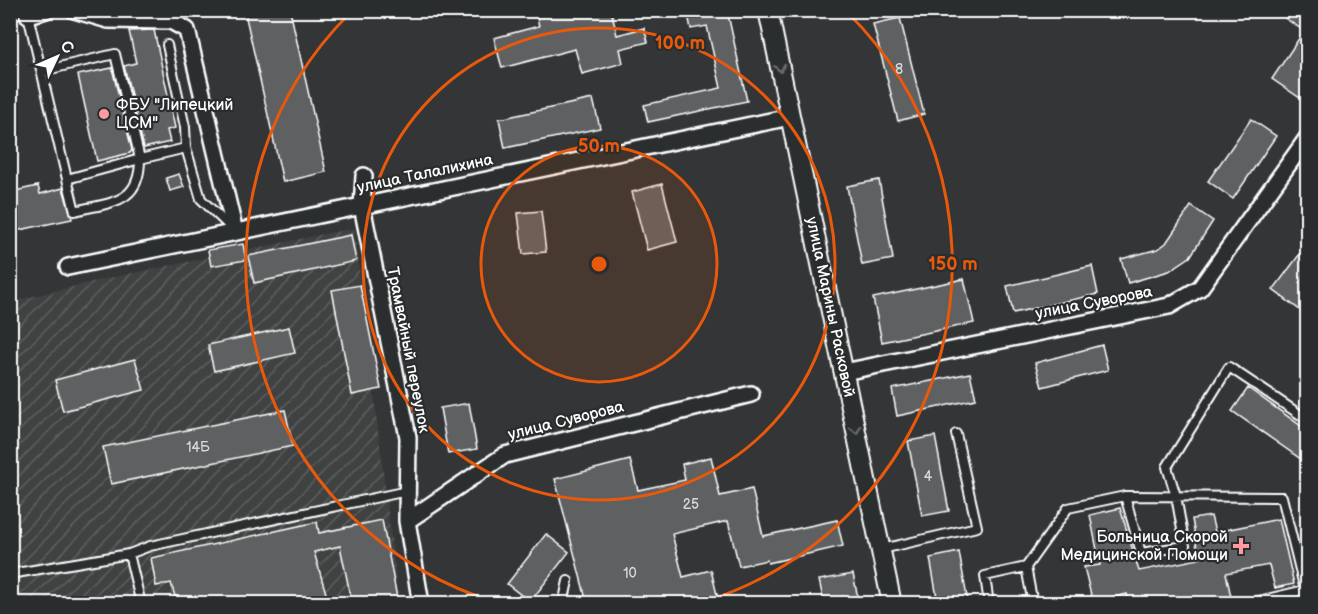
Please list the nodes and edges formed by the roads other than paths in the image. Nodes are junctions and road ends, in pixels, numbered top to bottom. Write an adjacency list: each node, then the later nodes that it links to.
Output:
1 (46, 10): 4 (street)
2 (74, 10): 14 (street)
3 (768, 10): 7 (street, улица Марины Расковой, one-way to 7)
4 (27, 13): 6 (lane)
5 (167, 45): 9 (lane)
6 (42, 72): 10 (lane); 12 (lane)
7 (790, 117): 13 (street, улица Талалихина); 16 (street, улица Марины Расковой)
8 (1308, 137): 16 (street, улица Суворова)
9 (186, 148): 10 (lane); 14 (lane)
10 (140, 159): 12 (lane); 12 (lane)
11 (364, 176): 13 (street, Трамвайный переулок)
12 (67, 179)
13 (362, 206): 14 (street, улица Талалихина); 20 (street, Трамвайный переулок)
14 (235, 232): 15 (street, улица Талалихина)
15 (68, 267)
16 (844, 372): 24 (street, улица Марины Расковой, one-way to 24)
17 (751, 394): 23 (street, улица Суворова)
18 (1308, 420): 22 (lane)
19 (956, 434): 24 (lane)
20 (407, 491): 23 (street, Трамвайный переулок); 25 (lane)
21 (1125, 496): 22 (lane); 22 (lane); 26 (lane)
22 (1176, 496): 29 (lane)
23 (407, 521): 31 (street, Трамвайный переулок)
24 (880, 549): 33 (street, улица Марины Расковой)
25 (129, 554): 27 (lane); 30 (lane)
26 (1026, 567): 34 (lane); 35 (lane)
27 (10, 574)
28 (568, 580): 32 (lane)
29 (1283, 599): 36 (lane)
30 (141, 603)
31 (420, 603)
32 (563, 603)
33 (892, 603)
34 (989, 603)
35 (1033, 603)
36 (1246, 603)

